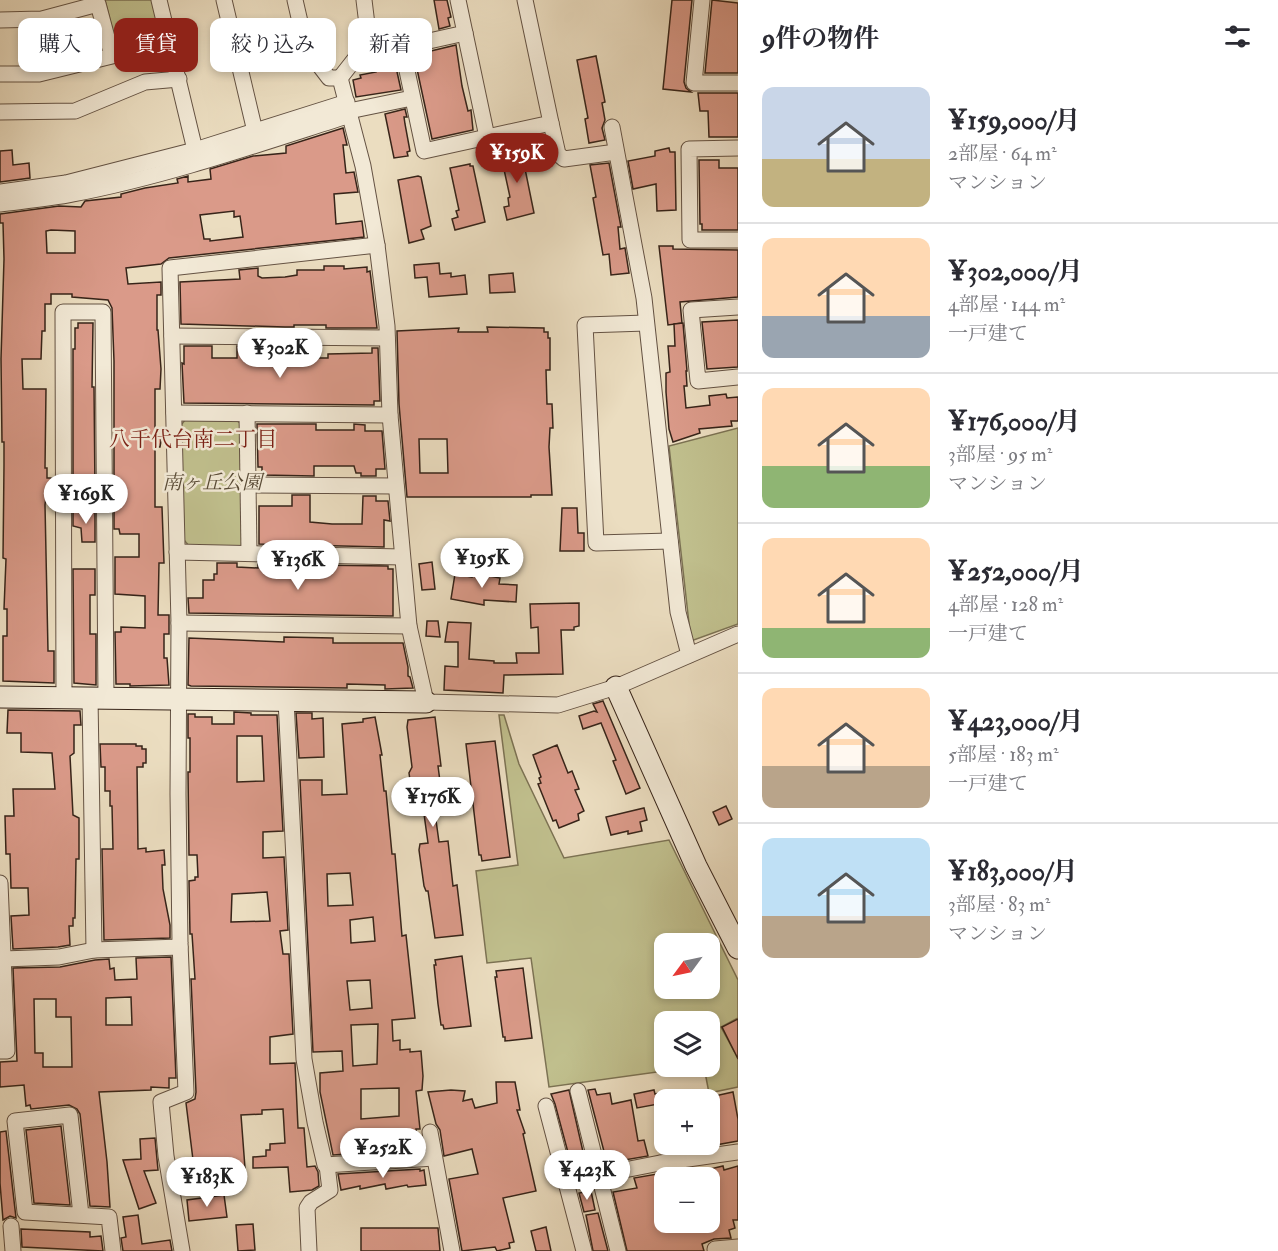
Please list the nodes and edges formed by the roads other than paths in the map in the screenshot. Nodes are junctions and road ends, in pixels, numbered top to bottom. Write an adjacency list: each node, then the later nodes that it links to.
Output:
1 (159, 0): 12 (street)
2 (224, 0): 20 (street)
3 (295, 0): 11 (street)
4 (364, 0): 11 (street)
5 (458, 0): 9 (street)
6 (525, 0): 17 (street)
7 (702, 0): 13 (street)
8 (0, 20): 10 (street)
9 (465, 33): 14 (street); 19 (street)
10 (0, 74)
11 (340, 78): 15 (street)
12 (179, 79): 16 (street); 22 (street)
13 (738, 83)
14 (412, 98): 15 (street); 19 (street)
15 (348, 109): 20 (street); 27 (street)
16 (0, 112)
17 (551, 123): 19 (street); 23 (street)
18 (612, 127): 23 (street)
19 (488, 137)
20 (256, 138): 22 (street); 25 (street)
21 (738, 148): 26 (street)
22 (195, 150): 24 (street)
23 (616, 152): 29 (street)
24 (0, 192)
25 (0, 204)
26 (738, 240)
27 (377, 245): 30 (street); 31 (street)
28 (738, 307): 32 (street)
29 (646, 323): 40 (street); 40 (street)
30 (172, 336): 31 (street); 33 (street)
31 (387, 338): 35 (street)
32 (738, 377)
33 (174, 412): 34 (street); 41 (street)
34 (246, 413): 35 (street); 36 (street)
35 (390, 415): 37 (street)
36 (248, 485): 37 (street); 42 (street)
37 (396, 486): 43 (street)
38 (63, 501): 39 (street); 39 (street); 50 (street)
39 (105, 501): 51 (street)
40 (670, 540): 47 (street)
41 (177, 552): 42 (street); 44 (street)
42 (249, 553): 43 (street)
43 (402, 557): 45 (street)
44 (179, 624): 45 (street); 52 (street)
45 (410, 626): 54 (street)
46 (738, 634): 47 (street)
47 (689, 655): 48 (street)
48 (616, 687): 54 (street); 57 (street)
49 (0, 697): 50 (street)
50 (64, 697): 51 (street)
51 (98, 698): 52 (street); 58 (street)
52 (178, 698): 53 (street); 56 (street)
53 (286, 700): 54 (street); 67 (street)
54 (426, 702)
55 (0, 883): 59 (street)
56 (180, 947): 58 (street); 76 (street)
57 (738, 948)
58 (94, 950): 59 (street)
59 (3, 959): 60 (street)
60 (2, 978): 61 (street)
61 (0, 1051)
62 (578, 1091): 68 (street)
63 (546, 1106): 69 (street)
64 (430, 1132): 66 (street)
65 (738, 1152): 68 (street)
66 (435, 1158): 67 (street); 78 (street)
67 (327, 1165): 77 (street)
68 (599, 1175): 69 (street); 80 (street)
69 (566, 1182): 79 (street)
70 (81, 1215): 70 (street); 75 (street)
71 (11, 1226): 74 (street)
72 (738, 1247): 73 (street)
73 (715, 1249)
74 (13, 1251)
75 (113, 1251)
76 (182, 1251)
77 (309, 1251)
78 (452, 1251)
79 (584, 1251)
80 (618, 1251)

